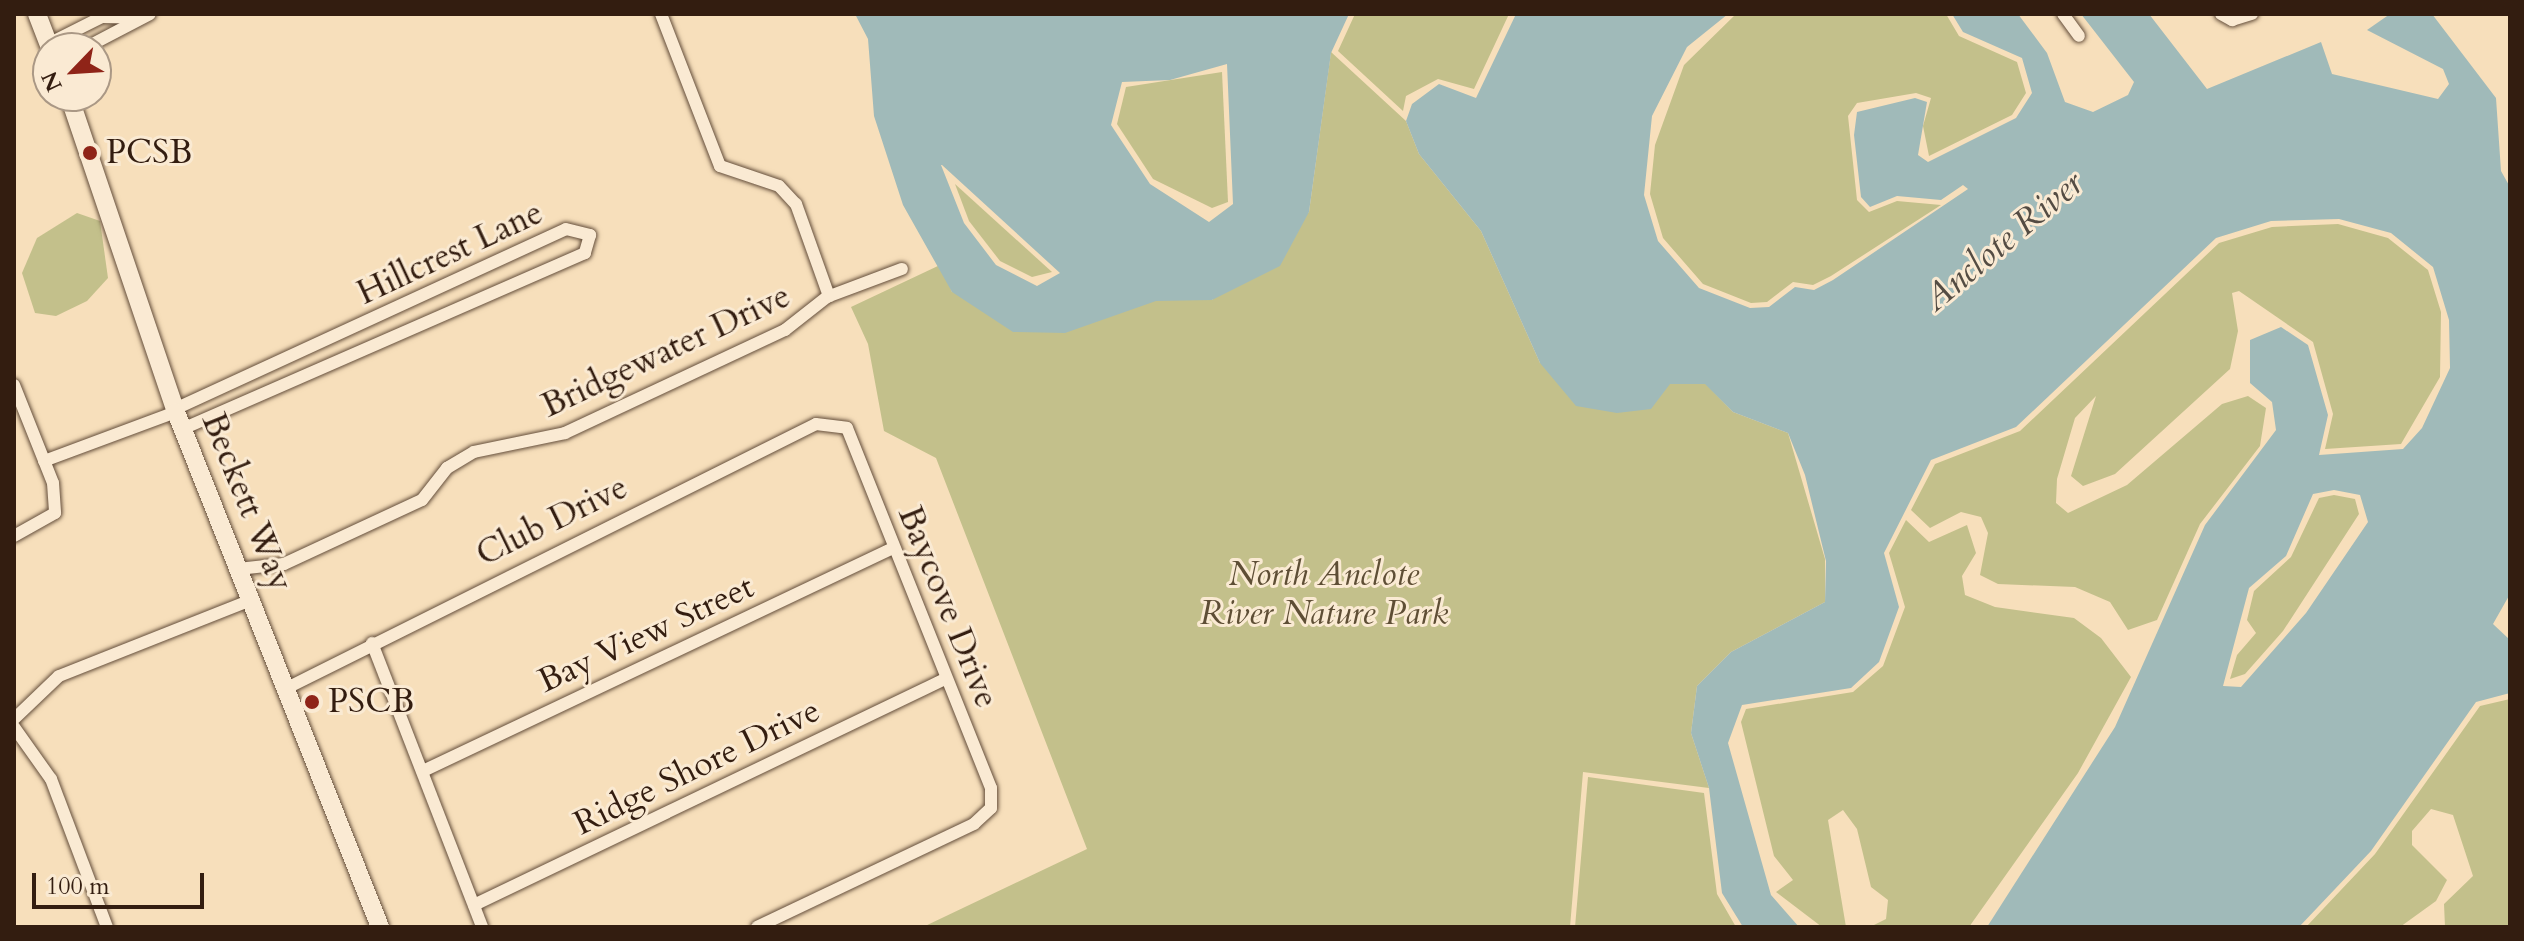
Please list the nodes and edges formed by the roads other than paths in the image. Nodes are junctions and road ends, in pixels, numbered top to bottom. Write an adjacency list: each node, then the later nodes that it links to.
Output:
1 (661, 14): 11 (street)
2 (2063, 14): 8 (street)
3 (2221, 14): 4 (street)
4 (2252, 14)
5 (146, 16): 6 (street); 7 (street)
6 (75, 32)
7 (112, 34)
8 (2079, 36)
9 (74, 112): 13 (street, Beckett Way)
10 (902, 269): 11 (street, Bridgewater Drive)
11 (829, 296): 18 (street, Bridgewater Drive)
12 (14, 385): 15 (street)
13 (178, 417): 13 (street, Hillcrest Lane); 15 (street); 18 (street, Beckett Way)
14 (847, 428): 17 (street, Baycove Drive); 20 (street, Club Drive)
15 (44, 461): 16 (street)
16 (14, 536)
17 (893, 548): 21 (street, Baycove Drive); 25 (street, Bay View Street)
18 (238, 569): 19 (street, Beckett Way)
19 (251, 600): 22 (street, Beckett Way); 23 (street)
20 (372, 643): 22 (street, Club Drive); 25 (street)
21 (945, 679): 26 (street, Ridge Shore Drive); 30 (street, Baycove Drive)
22 (287, 688): 28 (street, Beckett Way)
23 (14, 719)
24 (14, 727): 27 (street)
25 (423, 771): 26 (street)
26 (474, 905): 29 (street)
27 (107, 927)
28 (380, 927)
29 (482, 927)
30 (757, 927)

